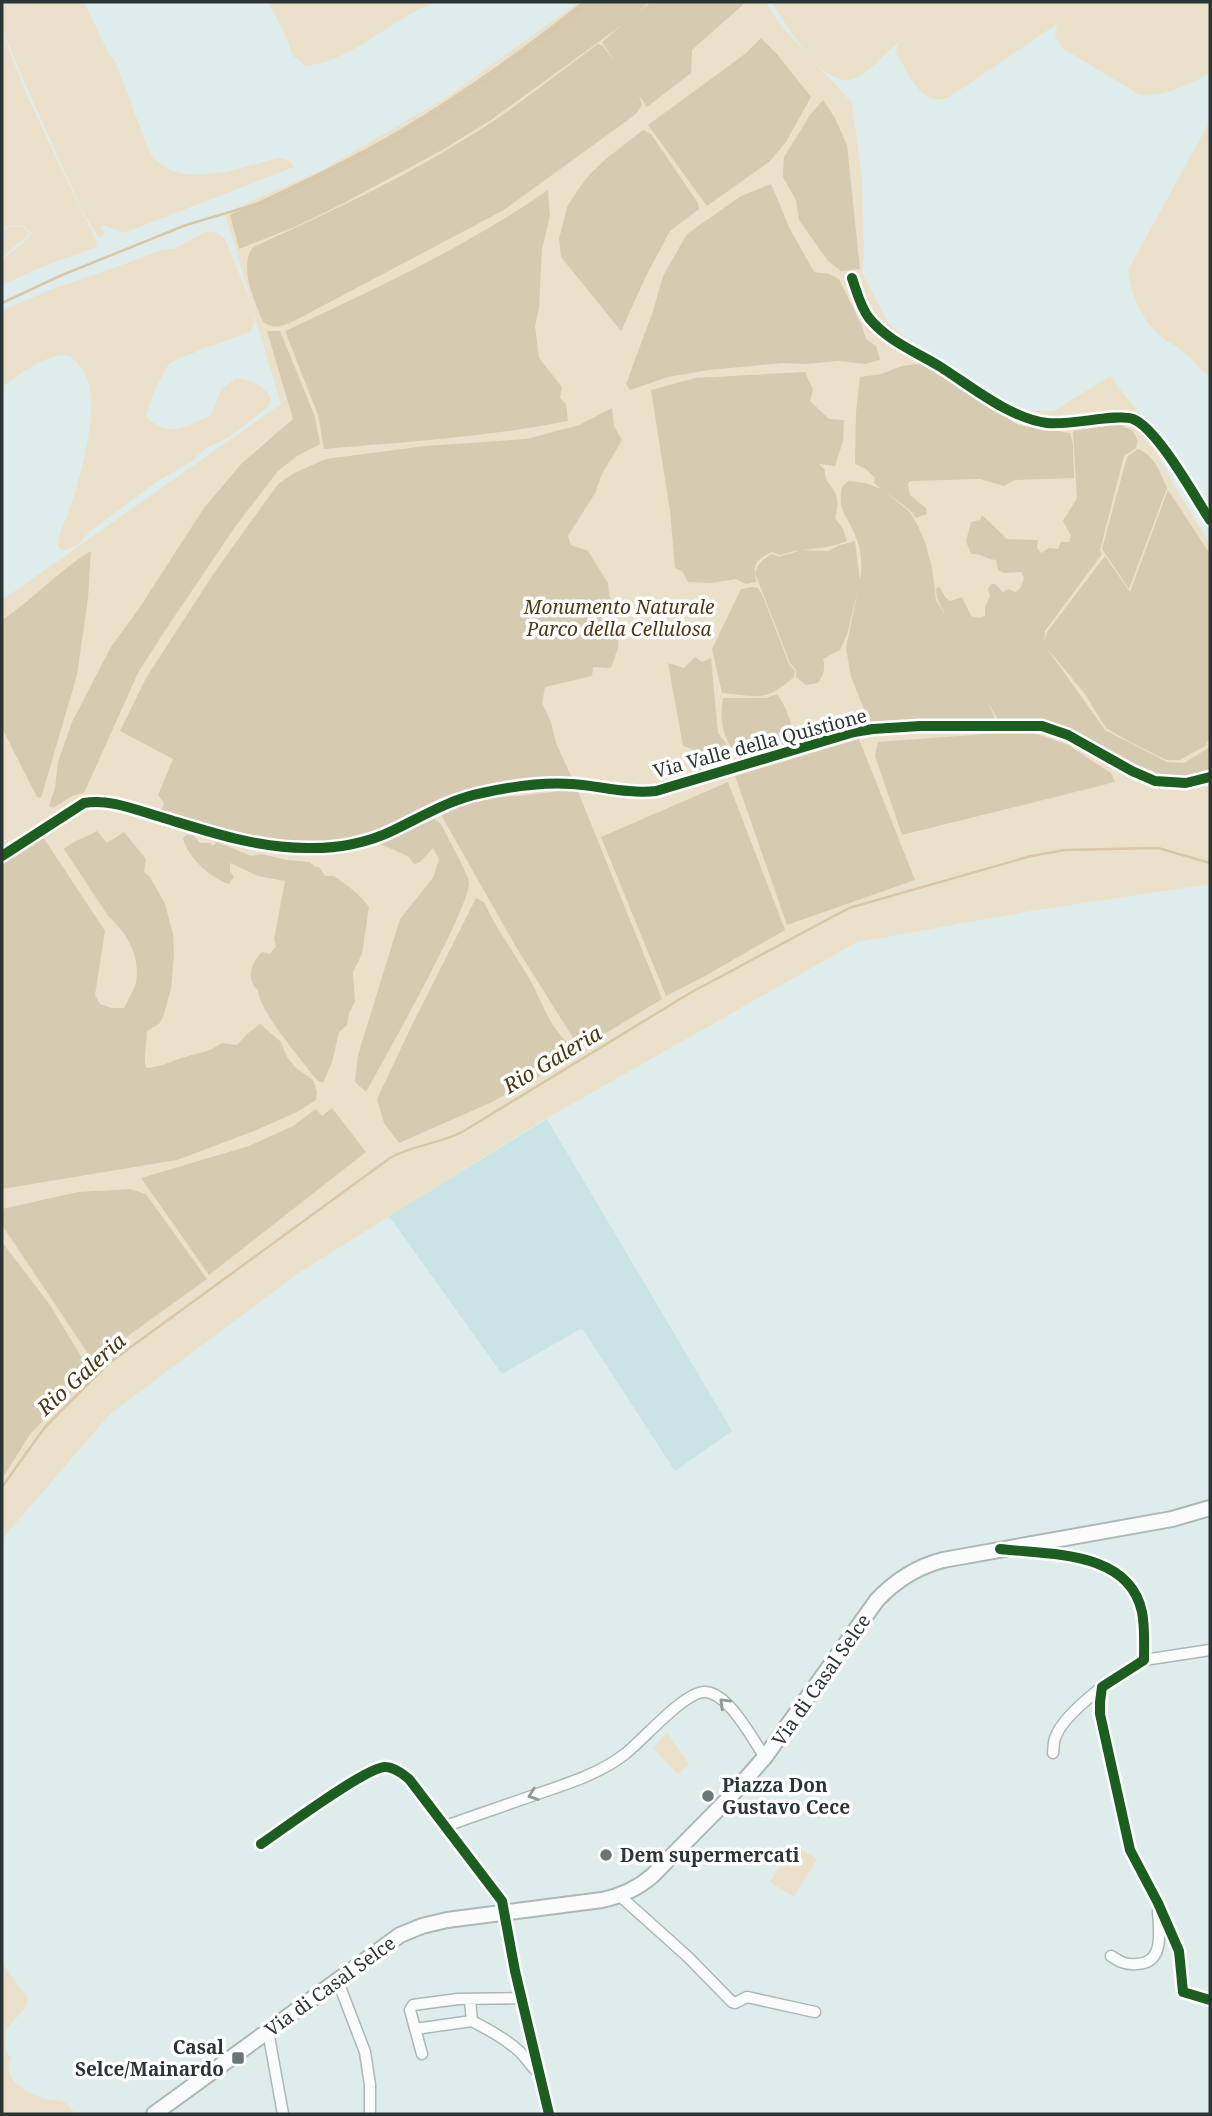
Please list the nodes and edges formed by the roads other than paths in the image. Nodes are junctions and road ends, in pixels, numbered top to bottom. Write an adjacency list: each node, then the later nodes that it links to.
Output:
1 (852, 278): 2 (street)
2 (1210, 520)
3 (1210, 777): 4 (street, Via Valle della Quistione)
4 (2, 856)
5 (1210, 1508): 6 (main road, Via di Casal Selce)
6 (1000, 1549): 8 (street); 11 (main road, Via di Casal Selce)
7 (1210, 1650): 8 (street)
8 (1144, 1660): 9 (street)
9 (1102, 1687): 10 (street); 15 (street)
10 (1053, 1753)
11 (765, 1757): 12 (street, one-way to 12); 14 (main road, Via di Casal Selce)
12 (446, 1826): 13 (street); 16 (street)
13 (261, 1844)
14 (620, 1896): 16 (main road, Via di Casal Selce); 22 (street)
15 (1158, 1903): 17 (street); 21 (street)
16 (505, 1913): 18 (main road, Via di Casal Selce); 19 (street)
17 (1111, 1956)
18 (337, 1979): 25 (main road, Via di Casal Selce); 30 (street)
19 (521, 1998): 20 (street); 27 (street)
20 (470, 2000): 23 (street); 24 (street)
21 (1210, 2000)
22 (815, 2012)
23 (472, 2021): 24 (street); 27 (street)
24 (415, 2029): 26 (street)
25 (268, 2031): 28 (main road, Via di Casal Selce); 29 (street)
26 (422, 2054)
27 (540, 2074): 31 (street)
28 (154, 2114)
29 (284, 2114)
30 (370, 2114)
31 (549, 2114)

